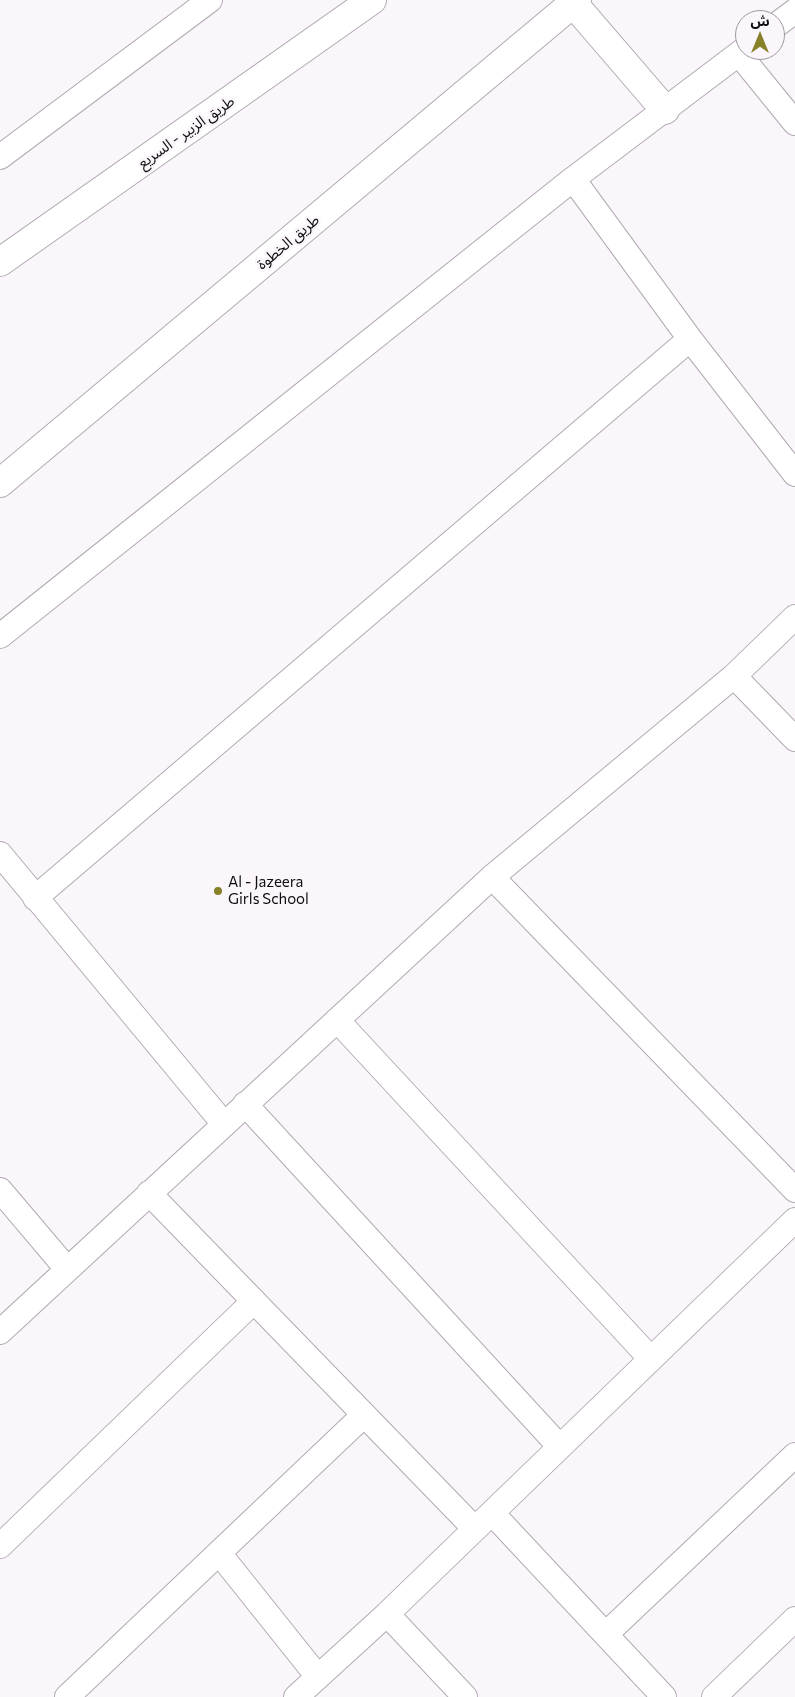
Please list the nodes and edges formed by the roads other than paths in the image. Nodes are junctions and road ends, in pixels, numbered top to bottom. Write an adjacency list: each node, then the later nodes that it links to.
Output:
1 (210, 0): 8 (street)
2 (372, 0): 10 (highway, طريق الزبير - السريع)
3 (575, 2): 6 (highway); 13 (highway, طريق الخطوة)
4 (735, 57): 6 (street)
5 (748, 60): 7 (street)
6 (666, 110): 9 (street)
7 (795, 123)
8 (0, 158)
9 (574, 179): 11 (street); 15 (street)
10 (0, 262)
11 (690, 339): 12 (street); 20 (street)
12 (795, 474)
13 (0, 483)
14 (795, 617): 16 (street)
15 (0, 636)
16 (734, 676): 17 (street); 19 (street)
17 (795, 739)
18 (0, 854): 20 (street)
19 (492, 878): 21 (street); 25 (street)
20 (35, 898): 23 (street)
21 (337, 1020): 22 (street); 31 (street)
22 (245, 1104): 23 (street); 33 (street)
23 (224, 1124): 26 (street)
24 (0, 1190): 28 (street)
25 (795, 1190)
26 (149, 1193): 28 (street); 29 (street)
27 (795, 1220): 31 (street)
28 (67, 1269): 30 (street)
29 (254, 1301): 32 (street); 37 (street)
30 (0, 1332)
31 (651, 1359): 33 (street)
32 (364, 1415): 36 (street); 38 (street)
33 (560, 1447): 35 (street)
34 (795, 1455): 41 (street)
35 (492, 1513): 36 (street); 41 (street)
36 (475, 1529): 39 (street)
37 (0, 1546)
38 (219, 1553): 42 (street); 43 (street)
39 (387, 1614): 42 (street); 45 (street)
40 (795, 1619): 47 (street)
41 (606, 1634): 46 (street)
42 (318, 1677): 44 (street)
43 (67, 1697)
44 (296, 1697)
45 (465, 1697)
46 (664, 1697)
47 (714, 1697)

